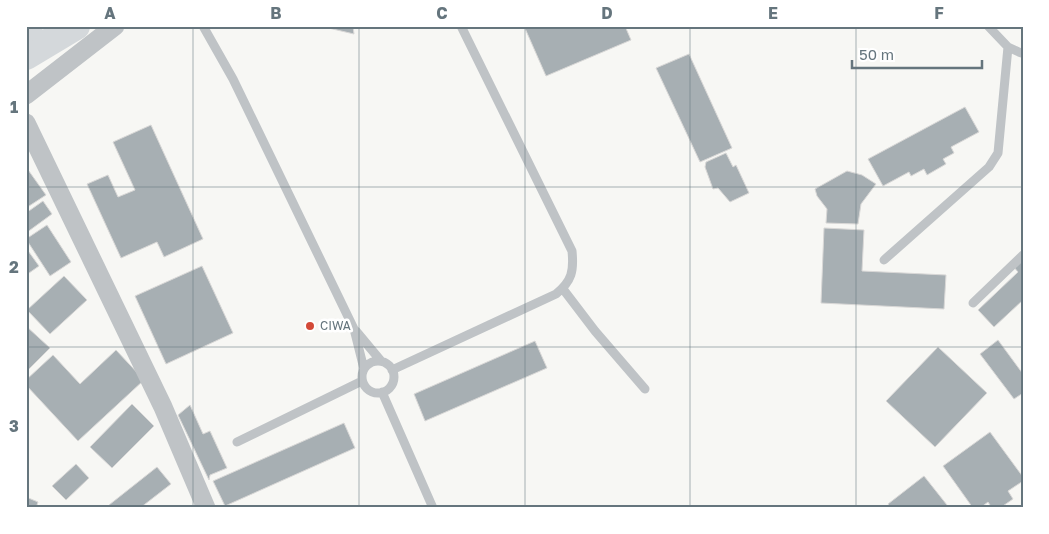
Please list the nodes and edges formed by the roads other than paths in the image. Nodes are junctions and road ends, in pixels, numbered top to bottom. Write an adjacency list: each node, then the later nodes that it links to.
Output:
1 (76, 26): 8 (main road)
2 (115, 26): 9 (street)
3 (203, 26): 15 (lane)
4 (460, 26): 13 (lane)
5 (988, 26): 6 (lane)
6 (1008, 47): 7 (lane); 12 (lane)
7 (1023, 52)
8 (26, 56)
9 (26, 95)
10 (26, 124): 23 (street)
11 (1023, 255): 14 (lane)
12 (884, 260)
13 (563, 289): 18 (lane); 20 (lane)
14 (973, 303)
15 (354, 329): 16 (lane); 17 (lane)
16 (381, 361): 17 (lane); 18 (lane)
17 (364, 369): 19 (lane)
18 (392, 370): 21 (lane)
19 (362, 381): 21 (lane); 22 (lane)
20 (645, 389)
21 (382, 392): 24 (lane)
22 (237, 442)
23 (206, 508)
24 (433, 508)

